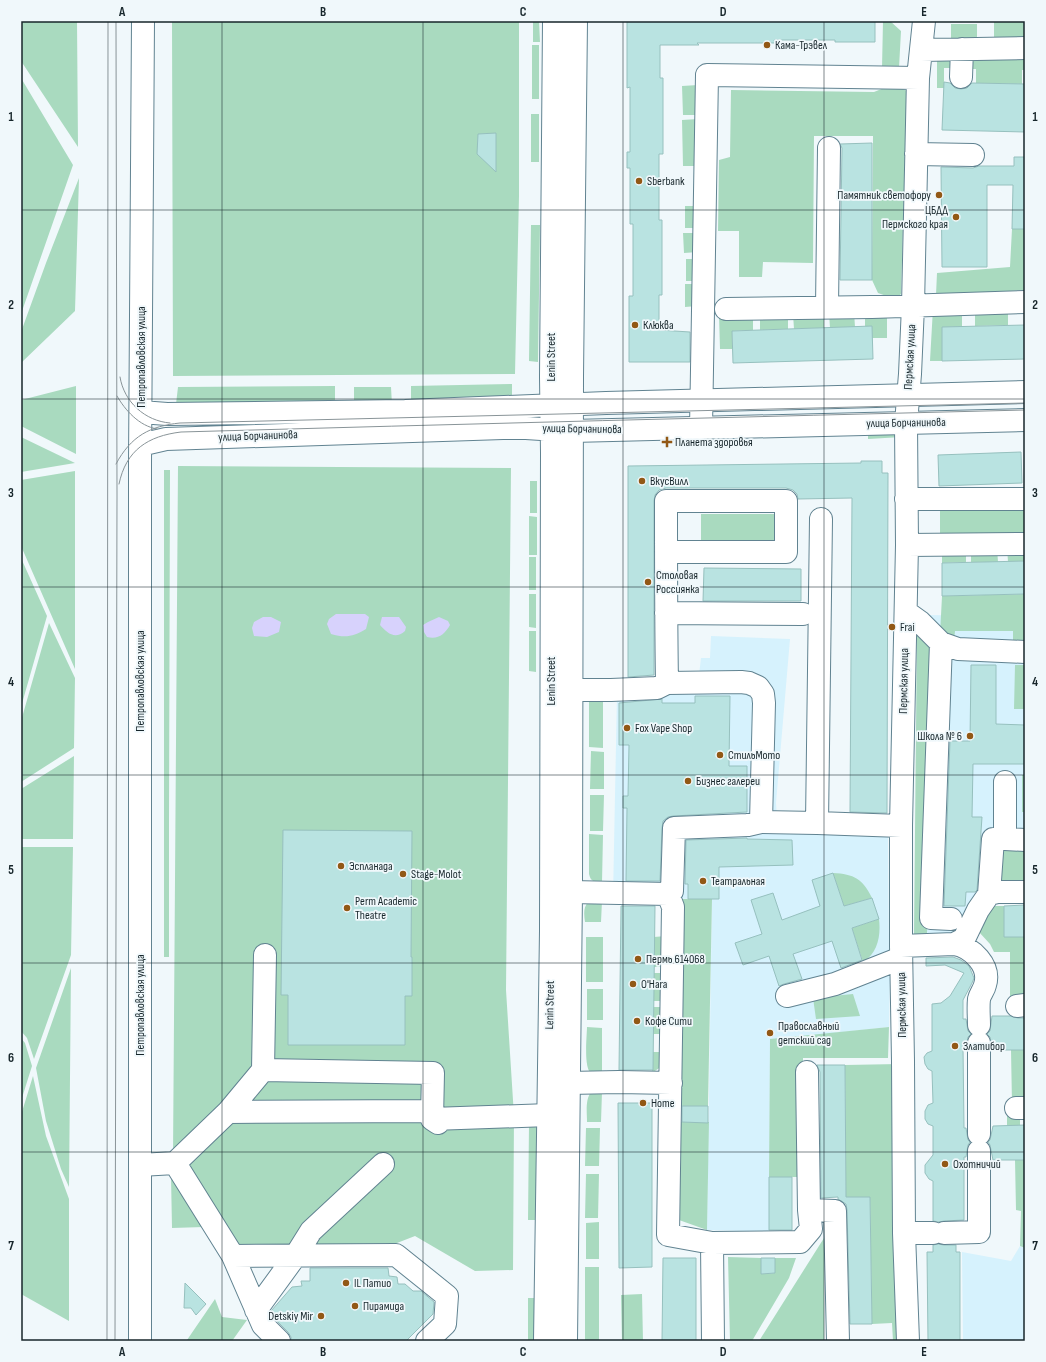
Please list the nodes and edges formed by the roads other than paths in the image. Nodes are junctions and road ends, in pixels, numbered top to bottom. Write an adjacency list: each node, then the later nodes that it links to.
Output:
1 (142, 21): 21 (main road, Петропавловская улица)
2 (554, 21): 20 (main road, Lenin Street)
3 (576, 21): 20 (main road, Lenin Street)
4 (924, 21): 7 (main road, Пермская улица)
5 (1025, 48): 6 (main road)
6 (962, 49): 7 (main road); 8 (main road)
7 (921, 50): 9 (main road, Пермская улица)
8 (961, 77)
9 (918, 78): 11 (main road, Пермская улица); 19 (main road)
10 (829, 148): 15 (main road)
11 (916, 154): 12 (main road); 14 (main road, Пермская улица)
12 (973, 155)
13 (1025, 302): 14 (main road)
14 (913, 306): 15 (main road); 18 (main road, Пермская улица)
15 (827, 307): 16 (main road)
16 (726, 310)
17 (1025, 392): 18 (main road, улица Борчанинова)
18 (908, 394): 19 (main road, улица Борчанинова); 23 (main road, Пермская улица)
19 (702, 400): 20 (main road, улица Борчанинова); 24 (main road)
20 (562, 405): 21 (main road, улица Борчанинова); 25 (main road, Lenin Street)
21 (141, 412): 26 (main road, Петропавловская улица)
22 (1025, 420): 23 (main road, улица Борчанинова)
23 (906, 423): 24 (main road, улица Борчанинова); 27 (main road, Пермская улица)
24 (701, 428): 25 (main road, улица Борчанинова)
25 (562, 430): 26 (main road, улица Борчанинова); 39 (main road, Lenin Street); 59 (main road, Lenin Street)
26 (140, 445): 63 (main road, Петропавловская улица)
27 (906, 499): 28 (main road); 31 (main road, Пермская улица)
28 (1025, 499)
29 (821, 519): 42 (main road)
30 (1025, 544): 31 (main road)
31 (907, 546): 33 (main road, Пермская улица)
32 (666, 552): 32 (main road); 34 (main road)
33 (906, 612): 36 (main road); 43 (main road, Пермская улица)
34 (666, 613): 35 (main road); 38 (main road)
35 (803, 614)
36 (941, 643): 37 (main road); 49 (main road)
37 (1025, 652)
38 (667, 683): 39 (main road); 41 (main road)
39 (571, 690): 45 (main road, Lenin Street)
40 (1005, 782): 44 (main road)
41 (761, 822): 42 (main road); 47 (main road)
42 (817, 823): 43 (main road)
43 (901, 826): 51 (main road, Пермская улица)
44 (1015, 839): 48 (main road)
45 (571, 892): 47 (main road); 56 (main road, Lenin Street)
46 (1025, 892): 48 (main road)
47 (668, 894): 57 (main road)
48 (989, 894): 50 (main road)
49 (951, 919)
50 (954, 944): 51 (main road); 65 (main road)
51 (901, 952): 53 (main road); 65 (main road, Пермская улица)
52 (265, 956): 54 (main road)
53 (787, 996)
54 (263, 1070): 58 (main road); 60 (main road)
55 (807, 1072): 64 (main road)
56 (568, 1083): 57 (main road); 74 (main road, Lenin Street)
57 (671, 1083): 66 (main road)
58 (228, 1112): 60 (main road); 61 (main road)
59 (549, 1115): 60 (main road); 73 (main road, Lenin Street)
60 (434, 1117)
61 (175, 1164): 63 (main road); 68 (main road)
62 (384, 1164): 67 (main road)
63 (140, 1165): 70 (main road, Петропавловская улица)
64 (809, 1210): 66 (main road); 76 (main road)
65 (904, 1233): 77 (main road, Пермская улица)
66 (712, 1243): 75 (main road)
67 (296, 1255): 68 (main road); 69 (main road); 72 (main road)
68 (233, 1256): 69 (main road)
69 (256, 1310): 71 (main road)
70 (140, 1341)
71 (279, 1341)
72 (427, 1341)
73 (545, 1341)
74 (566, 1341)
75 (713, 1341)
76 (838, 1341)
77 (908, 1341)

